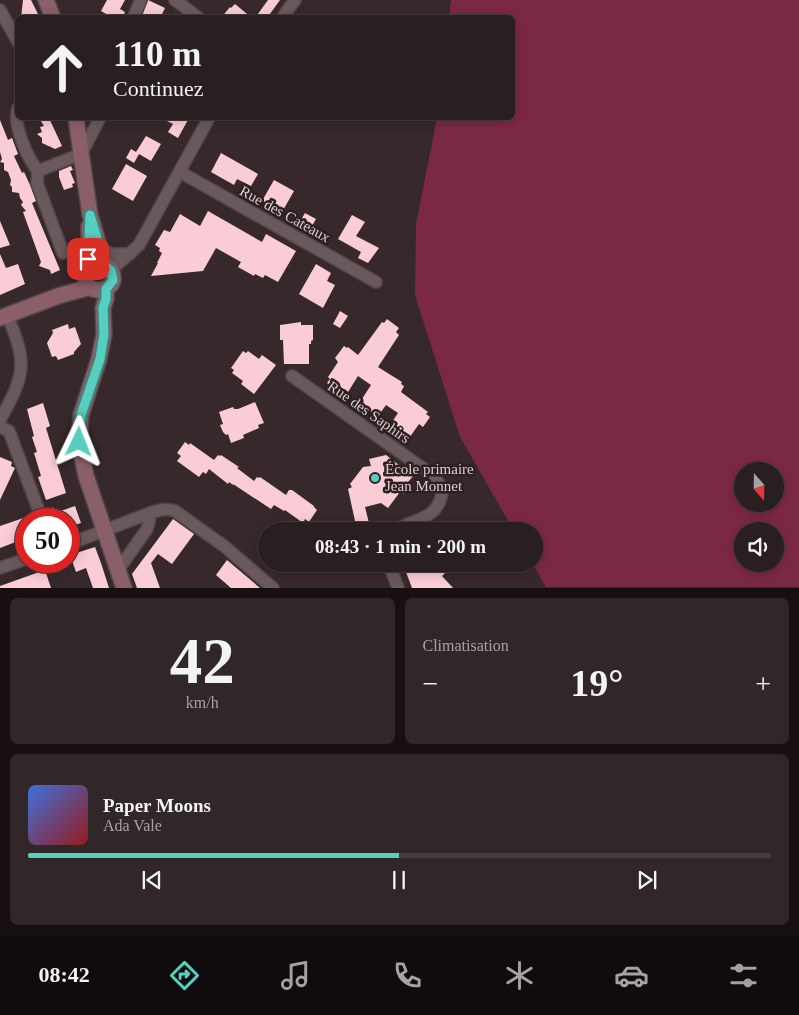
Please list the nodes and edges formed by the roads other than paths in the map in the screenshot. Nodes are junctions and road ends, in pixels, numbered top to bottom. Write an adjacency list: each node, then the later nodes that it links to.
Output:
1 (46, 0): 6 (main road)
2 (141, 0): 7 (street)
3 (175, 0): 8 (street)
4 (295, 0): 9 (street)
5 (0, 10): 10 (street)
6 (52, 15)
7 (134, 15)
8 (195, 15)
9 (284, 15)
10 (15, 37)
11 (16, 120): 16 (street)
12 (76, 120): 15 (main road)
13 (99, 120): 15 (street)
14 (208, 120): 17 (street)
15 (81, 154): 16 (street); 18 (main road)
16 (38, 171): 20 (street)
17 (180, 172): 21 (street); 23 (street, Rue des Cateaux)
18 (90, 215): 19 (main road); 22 (main road)
19 (100, 248): 21 (street); 22 (main road)
20 (63, 253)
21 (131, 253): 22 (street)
22 (99, 278): 24 (main road); 31 (main road)
23 (376, 282)
24 (4, 316): 26 (street)
25 (292, 376): 30 (street, Rue des Saphirs)
26 (0, 420)
27 (0, 427): 28 (street)
28 (38, 508)
29 (150, 513): 31 (street); 35 (street); 38 (street)
30 (414, 522)
31 (105, 530): 32 (street); 35 (main road)
32 (80, 540)
33 (15, 563): 34 (street)
34 (0, 568)
35 (118, 570): 37 (main road)
36 (391, 572): 39 (street)
37 (124, 588)
38 (273, 588)
39 (398, 588)

